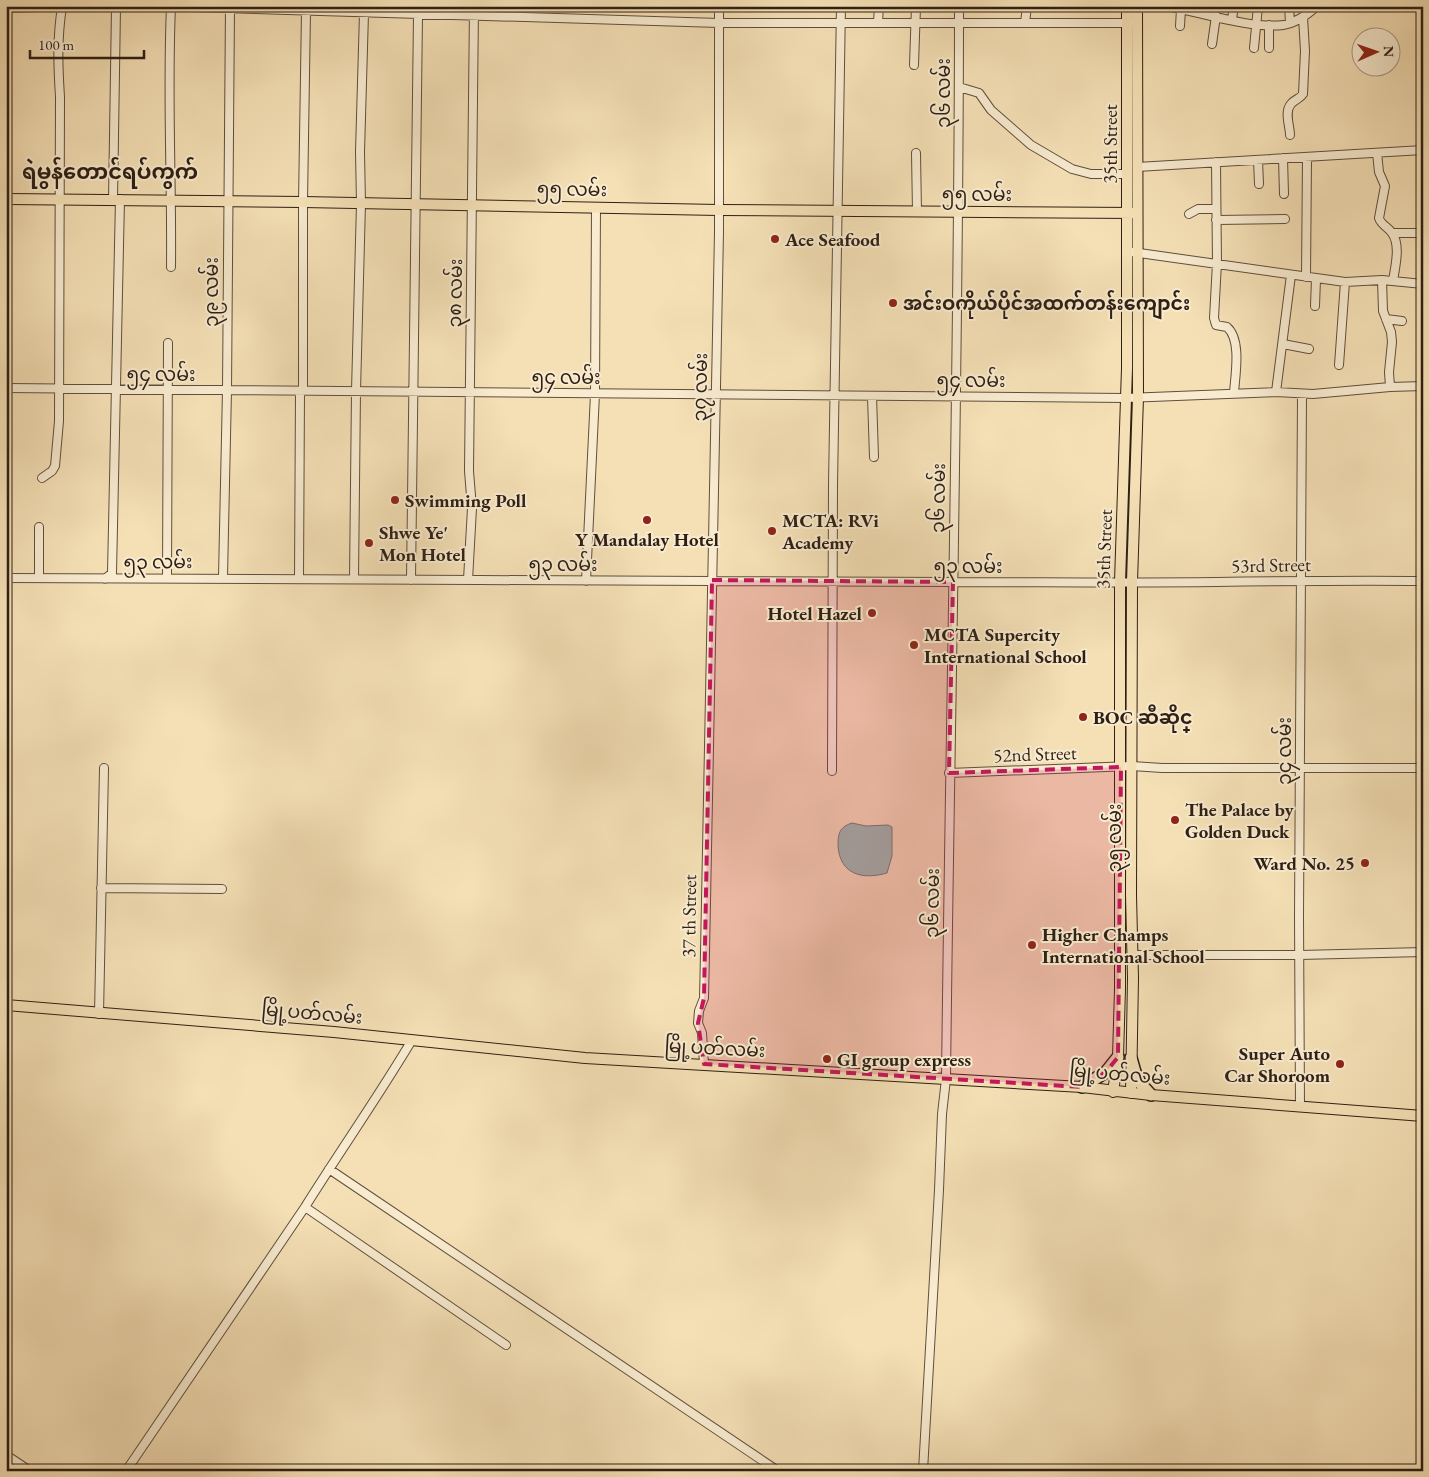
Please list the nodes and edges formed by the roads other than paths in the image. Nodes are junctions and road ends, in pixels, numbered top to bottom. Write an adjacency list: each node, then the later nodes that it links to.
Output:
1 (70, 6): 2 (street); 19 (street)
2 (108, 6): 20 (street)
3 (431, 6): 34 (street)
4 (474, 6): 35 (street, ၃၈ လမ်း)
5 (719, 6): 42 (street, ၃၇ လမ်း)
6 (842, 6): 39 (street)
7 (878, 6): 40 (street)
8 (916, 6): 41 (street)
9 (960, 6): 43 (street, ၃၆ လမ်း)
10 (1027, 6): 44 (street)
11 (1127, 6): 45 (main road, 35th Street)
12 (1137, 6): 45 (main road, 35th Street)
13 (1166, 6): 28 (street)
14 (1234, 6): 38 (street)
15 (1258, 6): 47 (street)
16 (1289, 6): 46 (street)
17 (1317, 6): 37 (street)
18 (31, 7): 19 (street); 24 (street)
19 (62, 7): 68 (street)
20 (116, 7): 21 (street); 69 (street)
21 (149, 7): 25 (street)
22 (190, 7): 23 (street); 25 (street)
23 (230, 7): 26 (street); 71 (street, ၃၉ လမ်း)
24 (6, 8)
25 (171, 8): 70 (street)
26 (278, 8): 29 (street)
27 (315, 9): 29 (street); 30 (street)
28 (1180, 9): 36 (street); 49 (street)
29 (306, 10): 72 (street)
30 (354, 10): 32 (street)
31 (393, 10): 32 (street); 33 (street)
32 (364, 13): 73 (street)
33 (418, 15): 34 (street); 74 (street)
34 (431, 15): 35 (street)
35 (474, 16): 42 (street); 75 (street, ၃၈ လမ်း)
36 (1216, 16): 38 (street); 50 (street)
37 (1303, 17): 46 (street); 55 (street)
38 (1232, 19): 47 (street)
39 (841, 22): 40 (street); 42 (street); 79 (street)
40 (878, 22): 41 (street)
41 (915, 22): 43 (street); 53 (street)
42 (719, 23): 78 (street, ၃၇ လမ်း)
43 (960, 23): 44 (street); 54 (street, ၃၆ လမ်း)
44 (1025, 23): 45 (street)
45 (1132, 23): 63 (main road, 35th Street); 64 (main road, 35th Street)
46 (1290, 23): 48 (street)
47 (1255, 24): 48 (street); 51 (street)
48 (1269, 25): 52 (street)
49 (1180, 26)
50 (1212, 44)
51 (1254, 48)
52 (1269, 48)
53 (914, 65)
54 (959, 87): 64 (street); 81 (street, ၃၆ လမ်း)
55 (1290, 135)
56 (1423, 150): 58 (street)
57 (916, 153): 80 (street)
58 (1377, 153): 59 (street); 86 (street)
59 (1307, 157): 60 (street); 92 (street)
60 (1283, 158): 61 (street); 66 (street)
61 (1258, 160): 62 (street); 65 (street)
62 (1216, 162): 63 (street); 77 (street)
63 (1138, 167): 82 (main road, 35th Street)
64 (1127, 174): 82 (main road, 35th Street)
65 (1259, 184)
66 (1284, 194)
67 (6, 199): 68 (main road, ၅၅ လမ်း)
68 (59, 199): 69 (main road, ၅၅ လမ်း); 108 (street)
69 (116, 199): 70 (main road, ၅၅ လမ်း); 109 (street)
70 (172, 201): 71 (main road, ၅၅ လမ်း); 90 (street)
71 (228, 201): 72 (main road, ၅၅ လမ်း); 111 (street, ၃၉ လမ်း)
72 (303, 202): 73 (main road, ၅၅ လမ်း); 112 (street)
73 (361, 204): 74 (main road, ၅၅ လမ်း); 113 (street)
74 (415, 204): 75 (main road, ၅၅ လမ်း); 114 (street)
75 (472, 205): 76 (main road, ၅၅ လမ်း); 116 (street, ၃၈ လမ်း)
76 (596, 208): 78 (main road, ၅၅ လမ်း); 118 (street)
77 (1216, 209): 83 (street); 85 (street)
78 (719, 210): 79 (main road, ၅၅ လမ်း); 119 (street, ၃၇ လမ်း)
79 (837, 211): 80 (main road, ၅၅ လမ်း); 120 (street)
80 (917, 212): 81 (main road, ၅၅ လမ်း)
81 (958, 212): 82 (main road, ၅၅ လမ်း); 123 (street, ၃၆ လမ်း)
82 (1132, 213): 88 (main road, 35th Street)
83 (1189, 214)
84 (1286, 219): 85 (street)
85 (1216, 220): 89 (street)
86 (1393, 233): 87 (street); 95 (street)
87 (1423, 233)
88 (1132, 252): 89 (street); 124 (main road, 35th Street); 125 (main road, 35th Street)
89 (1217, 263): 91 (street); 117 (street)
90 (171, 267)
91 (1291, 275): 92 (street); 102 (street)
92 (1306, 277): 93 (street)
93 (1316, 279): 96 (street); 98 (street)
94 (1382, 280): 95 (street); 96 (street); 99 (street)
95 (1393, 281): 97 (street)
96 (1346, 282): 104 (street)
97 (1423, 284)
98 (1315, 306)
99 (1386, 319): 100 (street); 105 (street)
100 (1402, 321)
101 (168, 342): 110 (street)
102 (1283, 344): 103 (street); 115 (street)
103 (1309, 349)
104 (1338, 365)
105 (1390, 386): 106 (street, ၅၄ လမ်း); 121 (street, ၅၄ လမ်း)
106 (1423, 386)
107 (6, 388): 108 (street, ၅၄ လမ်း)
108 (60, 389): 109 (street, ၅၄ လမ်း); 127 (street)
109 (116, 390): 110 (street, ၅၄ လမ်း); 133 (street)
110 (168, 390): 111 (street, ၅၄ လမ်း); 132 (street)
111 (227, 390): 112 (street, ၅၄ လမ်း); 129 (street, ၃၉ လမ်း)
112 (302, 391): 113 (street, ၅၄ လမ်း); 134 (street)
113 (356, 391): 114 (street, ၅၄ လမ်း); 135 (street)
114 (414, 392): 116 (street, ၅၄ လမ်း); 136 (street)
115 (1276, 392): 117 (street, ၅၄ လမ်း); 121 (street, ၅၄ လမ်း)
116 (470, 393): 118 (street, ၅၄ လမ်း); 137 (street, ၃၈ လမ်း)
117 (1234, 393): 124 (street, ၅၄ လမ်း)
118 (595, 394): 119 (street, ၅၄ လမ်း); 138 (street)
119 (716, 394): 120 (street, ၅၄ လမ်း); 139 (street, ၃၇ လမ်း)
120 (834, 395): 122 (street, ၅၄ လမ်း); 140 (street)
121 (1302, 395): 141 (street, ၃၄ လမ်း)
122 (872, 396): 123 (street, ၅၄ လမ်း); 126 (street)
123 (956, 396): 125 (street, ၅၄ လမ်း); 143 (street, ၃၆ လမ်း)
124 (1138, 397): 125 (street, ၅၄ လမ်း); 145 (main road, 35th Street)
125 (1126, 398): 144 (main road, 35th Street)
126 (874, 457)
127 (42, 478)
128 (39, 527): 131 (street)
129 (223, 577): 132 (street, ၅၃ လမ်း); 134 (street, ၅၃ လမ်း)
130 (6, 578): 131 (street, ၅၃ လမ်း)
131 (39, 578): 133 (street, ၅၃ လမ်း)
132 (167, 578): 133 (street, ၅၃ လမ်း)
133 (105, 579)
134 (299, 579): 135 (street, ၅၃ လမ်း)
135 (354, 579): 136 (street, ၅၃ လမ်း)
136 (411, 580): 137 (street, ၅၃ လမ်း)
137 (468, 580): 138 (street, ၅၃ လမ်း)
138 (586, 580): 139 (street, ၅၃ လမ်း)
139 (712, 580): 140 (street, ၅၃ လမ်း); 148 (street, ၃၇ လမ်း)
140 (833, 581): 143 (street, ၅၃ လမ်း); 151 (street)
141 (1302, 581): 142 (street, 53rd Street); 145 (street, 53rd Street); 149 (street, ၃၄ လမ်း)
142 (1423, 581)
143 (953, 582): 144 (street, ၅၃ လမ်း); 152 (street, ၃၆ လမ်း)
144 (1120, 582): 145 (street, 53rd Street); 146 (main road, 35th Street)
145 (1132, 582): 146 (main road, ၃၅ လမ်း)
146 (1126, 767): 149 (street, 52nd Street); 152 (street, 52nd Street); 156 (main road, ၃၅ လမ်း); 158 (main road, 35th Street)
147 (104, 768): 153 (street)
148 (708, 768): 165 (street, 37 th Street)
149 (1300, 768): 150 (street, 52nd Street); 157 (street, ၃၄ လမ်း)
150 (1423, 768)
151 (832, 771)
152 (949, 772): 166 (street, ၃၆ လမ်း)
153 (101, 888): 154 (street); 161 (street)
154 (222, 889)
155 (1423, 952): 157 (street)
156 (1133, 955): 157 (street); 159 (main road, ၃၅ လမ်း)
157 (1300, 955): 171 (street, ၃၄ လမ်း)
158 (1120, 988): 159 (main road); 163 (main road, 35th Street)
159 (1133, 989): 164 (main road, ၃၅ လမ်း)
160 (6, 1005): 161 (main road, မြို့ပတ်လမ်း)
161 (99, 1014): 162 (main road, မြို့ပတ်လမ်း)
162 (412, 1040): 165 (main road, မြို့ပတ်လမ်း); 173 (street)
163 (1118, 1057): 167 (highway); 168 (main road, 35th Street)
164 (1131, 1058): 169 (main road, ၃၅ လမ်း); 170 (highway)
165 (704, 1064): 166 (main road, မြို့ပတ်လမ်း)
166 (946, 1079): 167 (main road, မြို့ပတ်လမ်း); 180 (street, ၃၆ လမ်း)
167 (1082, 1087): 168 (main road, မြို့ပတ်လမ်း)
168 (1114, 1092): 169 (main road, မြို့ပတ်လမ်း)
169 (1130, 1093): 170 (main road, မြို့ပတ်လမ်း)
170 (1151, 1096): 171 (main road, မြို့ပတ်လမ်း)
171 (1300, 1107): 172 (main road, မြို့ပတ်လမ်း)
172 (1423, 1116)
173 (329, 1169): 174 (street); 179 (street)
174 (305, 1208): 175 (street); 178 (street)
175 (506, 1346)
176 (6, 1455): 177 (street)
177 (30, 1471)
178 (126, 1471)
179 (778, 1471)
180 (923, 1471)

